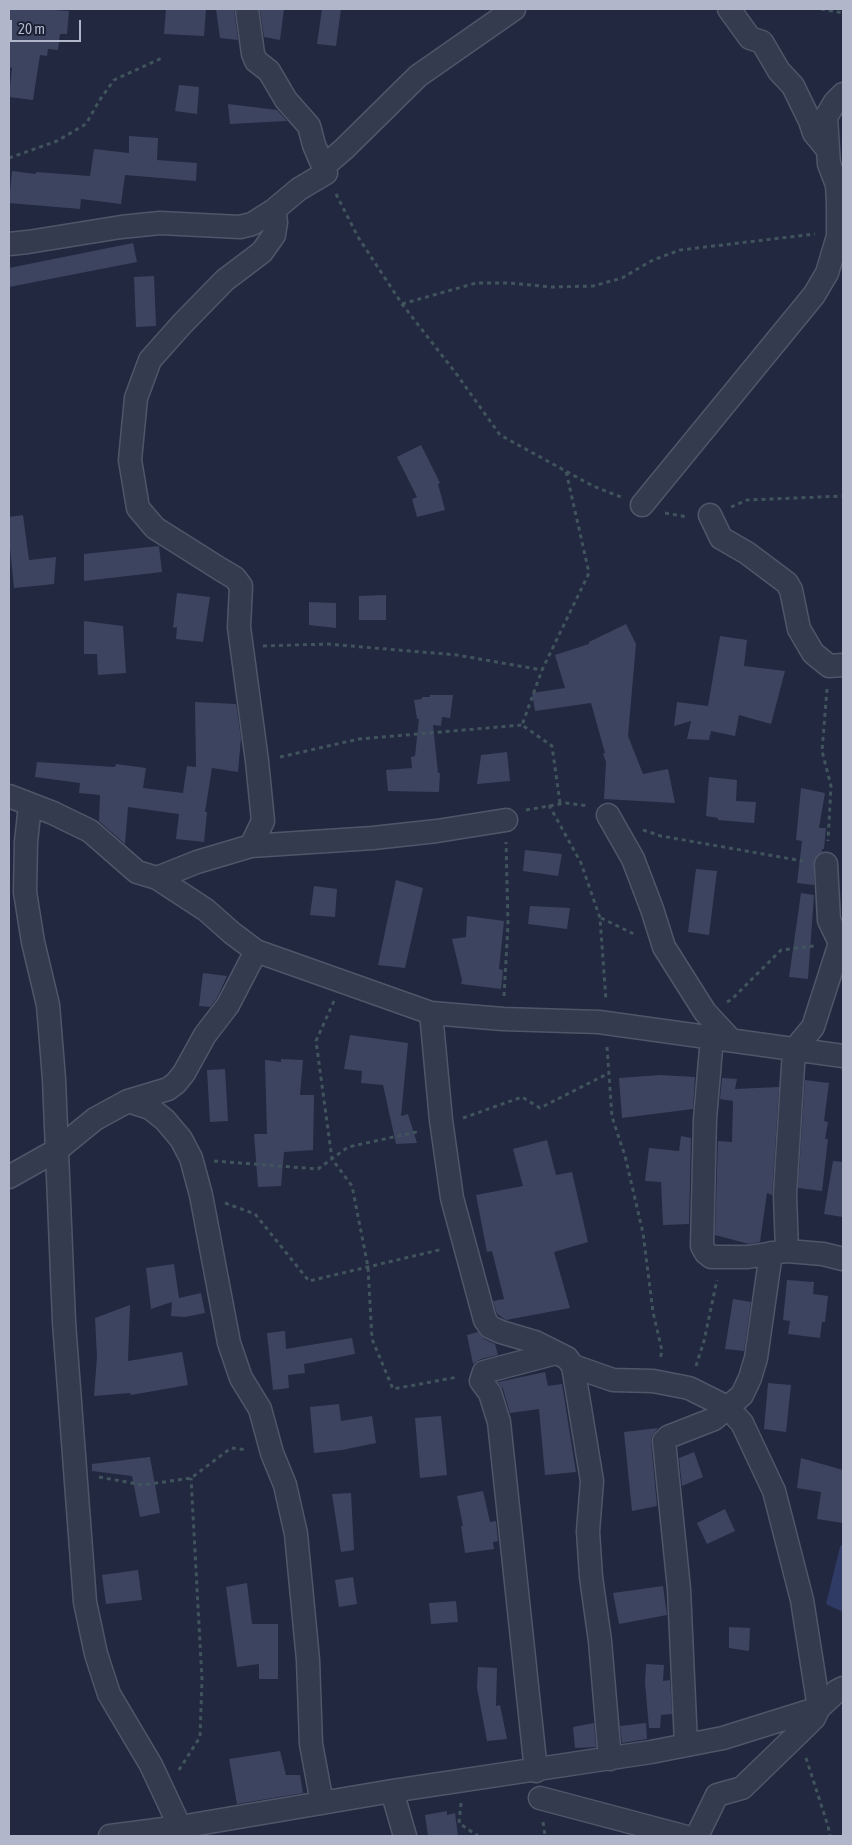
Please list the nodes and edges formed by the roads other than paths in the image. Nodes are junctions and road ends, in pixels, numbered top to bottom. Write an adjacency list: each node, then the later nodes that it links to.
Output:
1 (247, 9): 6 (street)
2 (514, 9): 6 (street)
3 (729, 9): 5 (street)
4 (843, 94): 5 (street)
5 (828, 150): 9 (street)
6 (324, 170): 7 (street)
7 (274, 210): 8 (street); 15 (street)
8 (9, 244)
9 (642, 505)
10 (710, 515): 11 (street)
11 (836, 666)
12 (14, 794): 17 (street); 24 (street)
13 (608, 815): 20 (street)
14 (506, 820): 15 (street)
15 (251, 846): 17 (street)
16 (826, 864): 21 (street)
17 (157, 878): 18 (street)
18 (256, 951): 19 (street); 23 (street)
19 (431, 1012): 20 (street); 28 (street)
20 (721, 1038): 21 (street); 26 (street)
21 (794, 1050): 22 (street); 26 (street)
22 (843, 1056)
23 (128, 1101): 24 (street); 37 (street)
24 (57, 1150): 25 (street); 38 (street)
25 (9, 1177)
26 (779, 1252): 27 (street); 29 (street)
27 (843, 1258)
28 (564, 1360): 29 (street); 33 (street); 34 (street)
29 (727, 1407): 31 (street); 32 (street)
30 (843, 1688): 31 (street)
31 (819, 1708): 32 (street); 42 (street)
32 (686, 1744): 33 (street)
33 (610, 1759): 34 (street)
34 (536, 1771): 35 (street)
35 (392, 1791): 37 (street); 40 (street)
36 (540, 1798): 41 (street)
37 (322, 1803): 38 (street)
38 (180, 1827): 39 (street)
39 (110, 1836)
40 (404, 1836)
41 (683, 1836)
42 (698, 1836)

